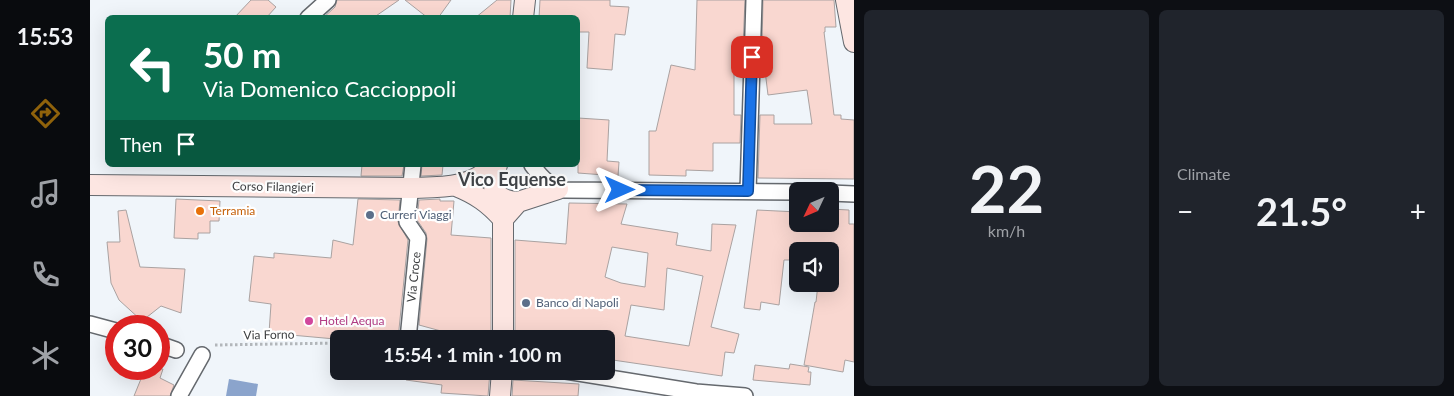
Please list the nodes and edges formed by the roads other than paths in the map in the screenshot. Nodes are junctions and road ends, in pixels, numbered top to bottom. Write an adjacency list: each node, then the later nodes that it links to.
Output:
1 (328, 0): 5 (street)
2 (524, 0): 6 (street)
3 (754, 0): 16 (street)
4 (846, 0): 7 (street)
5 (311, 15)
6 (523, 15)
7 (853, 35)
8 (413, 167): 14 (street, Via Croce)
9 (490, 167): 13 (street)
10 (497, 167): 20 (street)
11 (533, 167): 15 (street)
12 (90, 185): 14 (street, Corso Filangieri)
13 (456, 186): 14 (street, Corso Filangieri); 21 (street)
14 (411, 188): 24 (street, Via Croce)
15 (558, 189): 16 (street); 20 (street)
16 (748, 191): 17 (street)
17 (789, 192)
18 (839, 193): 19 (street)
19 (854, 194)
20 (518, 202): 21 (street)
21 (503, 219): 25 (street)
22 (90, 324): 23 (street)
23 (105, 328)
24 (409, 330)
25 (503, 330)
26 (170, 348): 27 (street)
27 (176, 350)
28 (202, 355): 32 (street)
29 (501, 380): 33 (street)
30 (615, 380): 31 (street)
31 (696, 394): 34 (street)
32 (179, 396)
33 (500, 396)
34 (745, 396)

